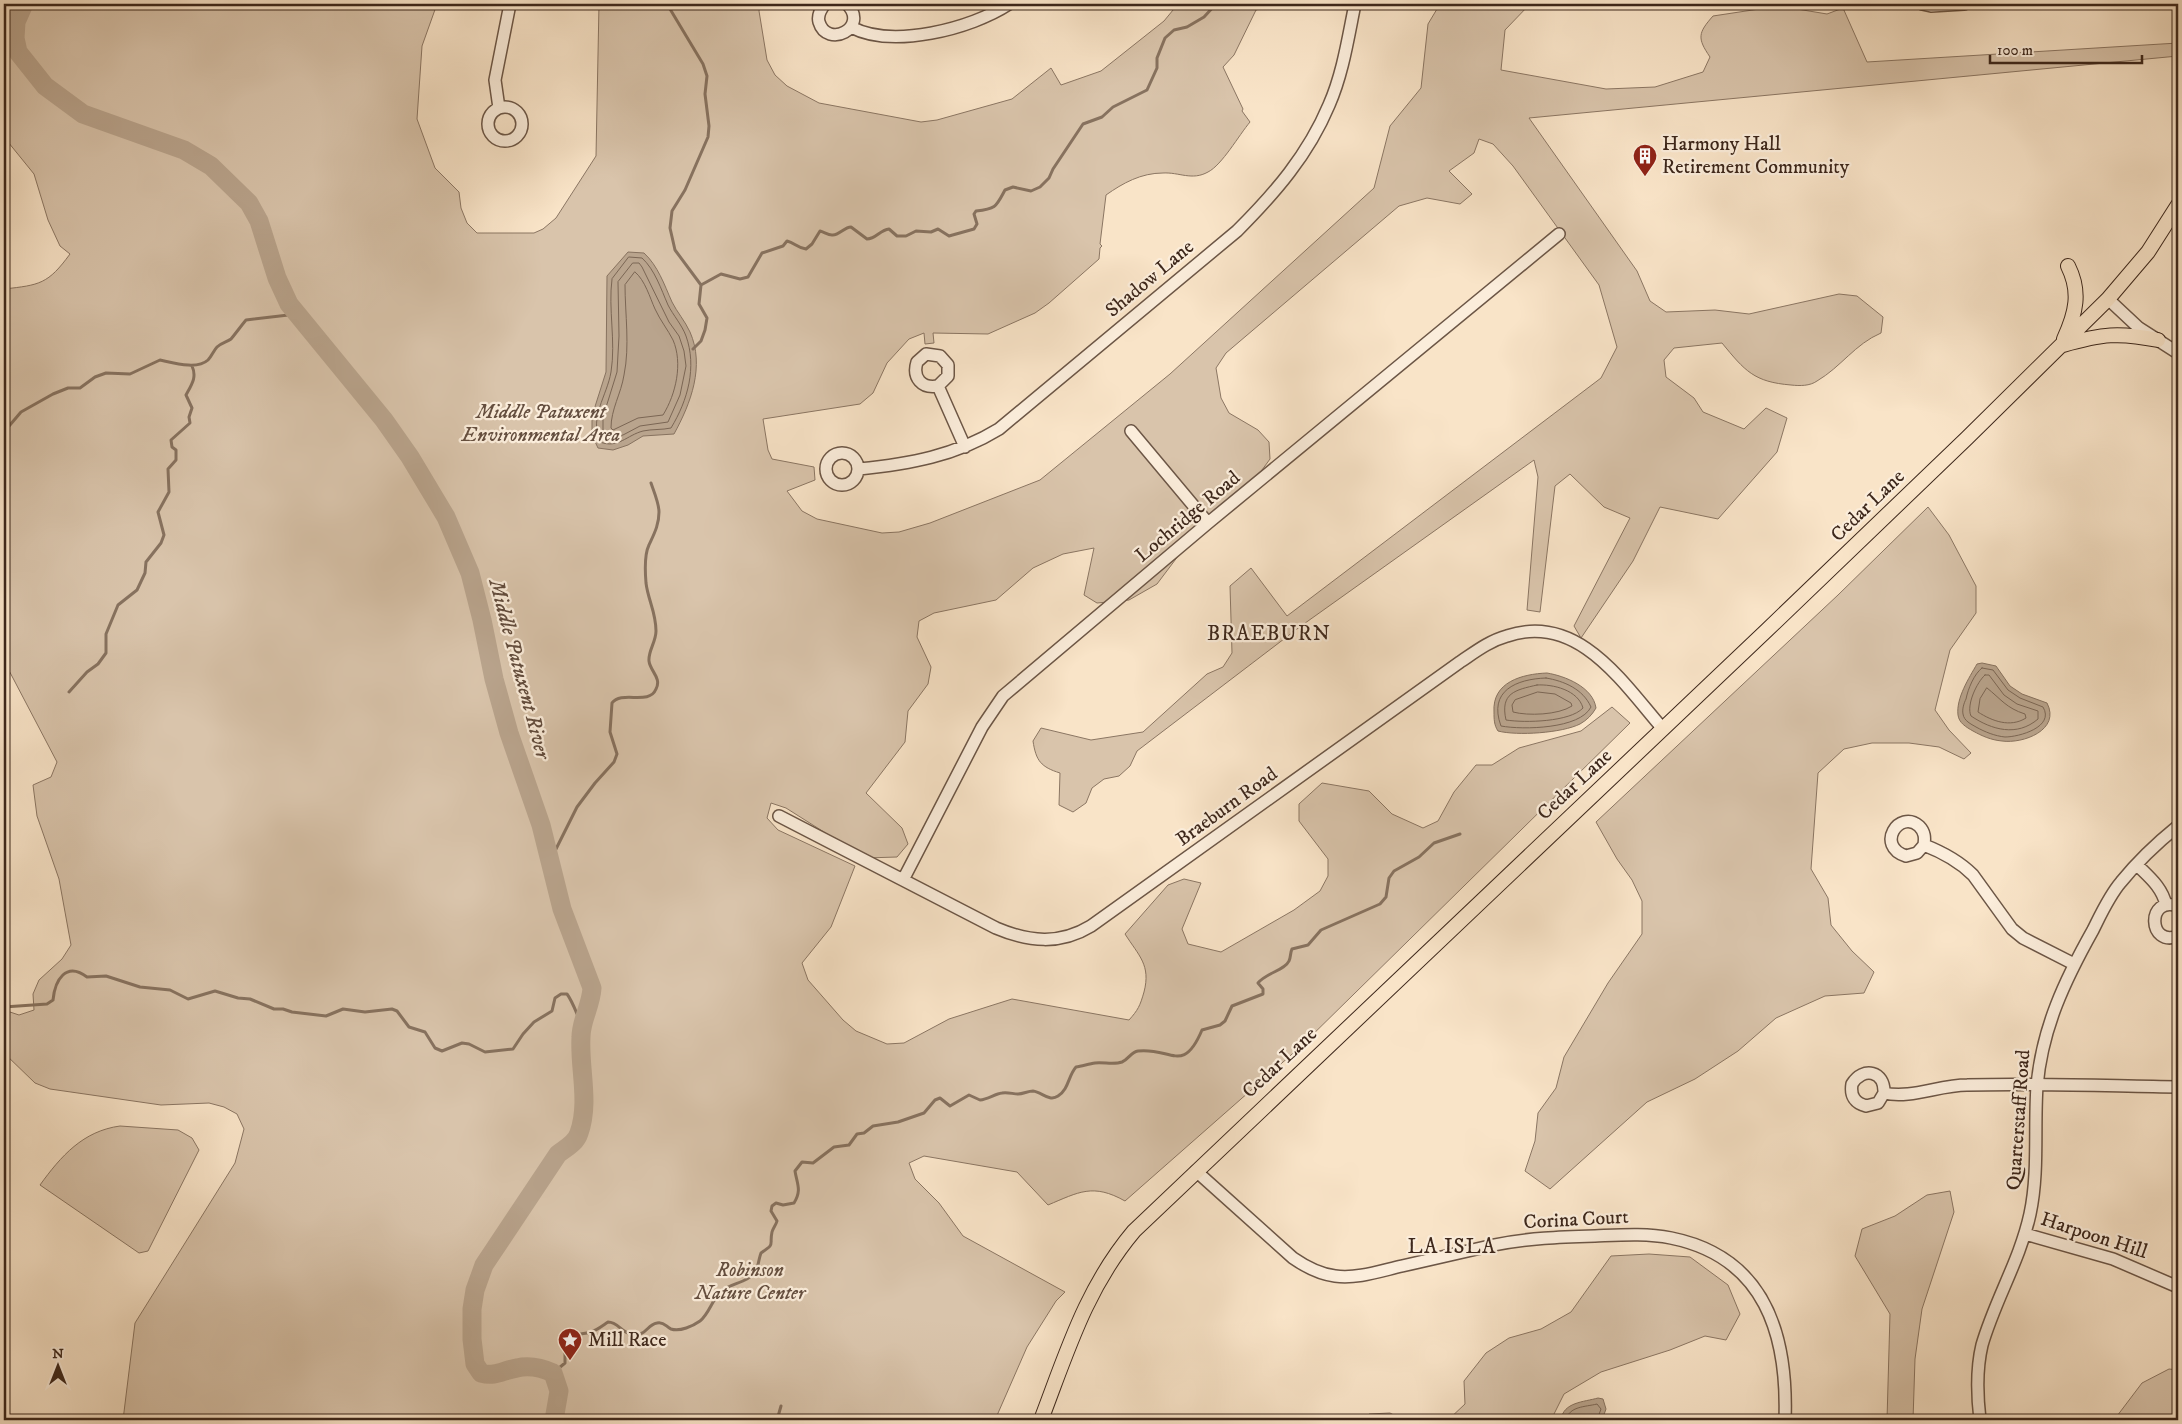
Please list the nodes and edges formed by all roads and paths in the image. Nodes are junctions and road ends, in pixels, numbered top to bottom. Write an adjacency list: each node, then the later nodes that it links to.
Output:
1 (510, 4): 9 (street)
2 (825, 4): 8 (street)
3 (848, 4): 8 (street)
4 (1008, 4): 8 (street)
5 (1354, 4): 19 (street, Shadow Lane)
6 (1922, 4): 7 (street)
7 (1964, 4)
8 (851, 28)
9 (499, 108)
10 (2178, 205): 13 (main road, Cedar Lane)
11 (1559, 234): 21 (street, Lochridge Road)
12 (2068, 266): 15 (main road)
13 (2108, 299): 14 (street); 15 (main road, Cedar Lane)
14 (2158, 340): 15 (main road); 16 (street)
15 (2060, 346): 22 (main road, Cedar Lane)
16 (2178, 353)
17 (938, 386): 19 (street)
18 (1131, 431): 21 (street)
19 (965, 447): 20 (street, Shadow Lane)
20 (859, 468)
21 (1208, 523): 27 (street, Lochridge Road)
22 (1663, 729): 27 (street, Braeburn Road); 35 (main road, Cedar Lane)
23 (779, 816): 27 (street, Braeburn Road)
24 (2178, 826): 26 (street, Quarterstaff Road)
25 (1924, 845): 31 (street)
26 (2137, 865): 28 (street); 31 (street, Quarterstaff Road)
27 (903, 880)
28 (2166, 905): 29 (street); 30 (street)
29 (2178, 906)
30 (2178, 936)
31 (2074, 964): 32 (street, Quarterstaff Road)
32 (2037, 1085): 33 (street); 34 (street); 36 (street, Quarterstaff Road)
33 (2178, 1087)
34 (1884, 1093)
35 (1196, 1171): 38 (main road, Cedar Lane); 39 (street, Corina Court)
36 (2025, 1234): 37 (street, Harpoon Hill); 40 (street, Quarterstaff Road)
37 (2178, 1287)
38 (1041, 1420)
39 (1784, 1420)
40 (1980, 1420)

